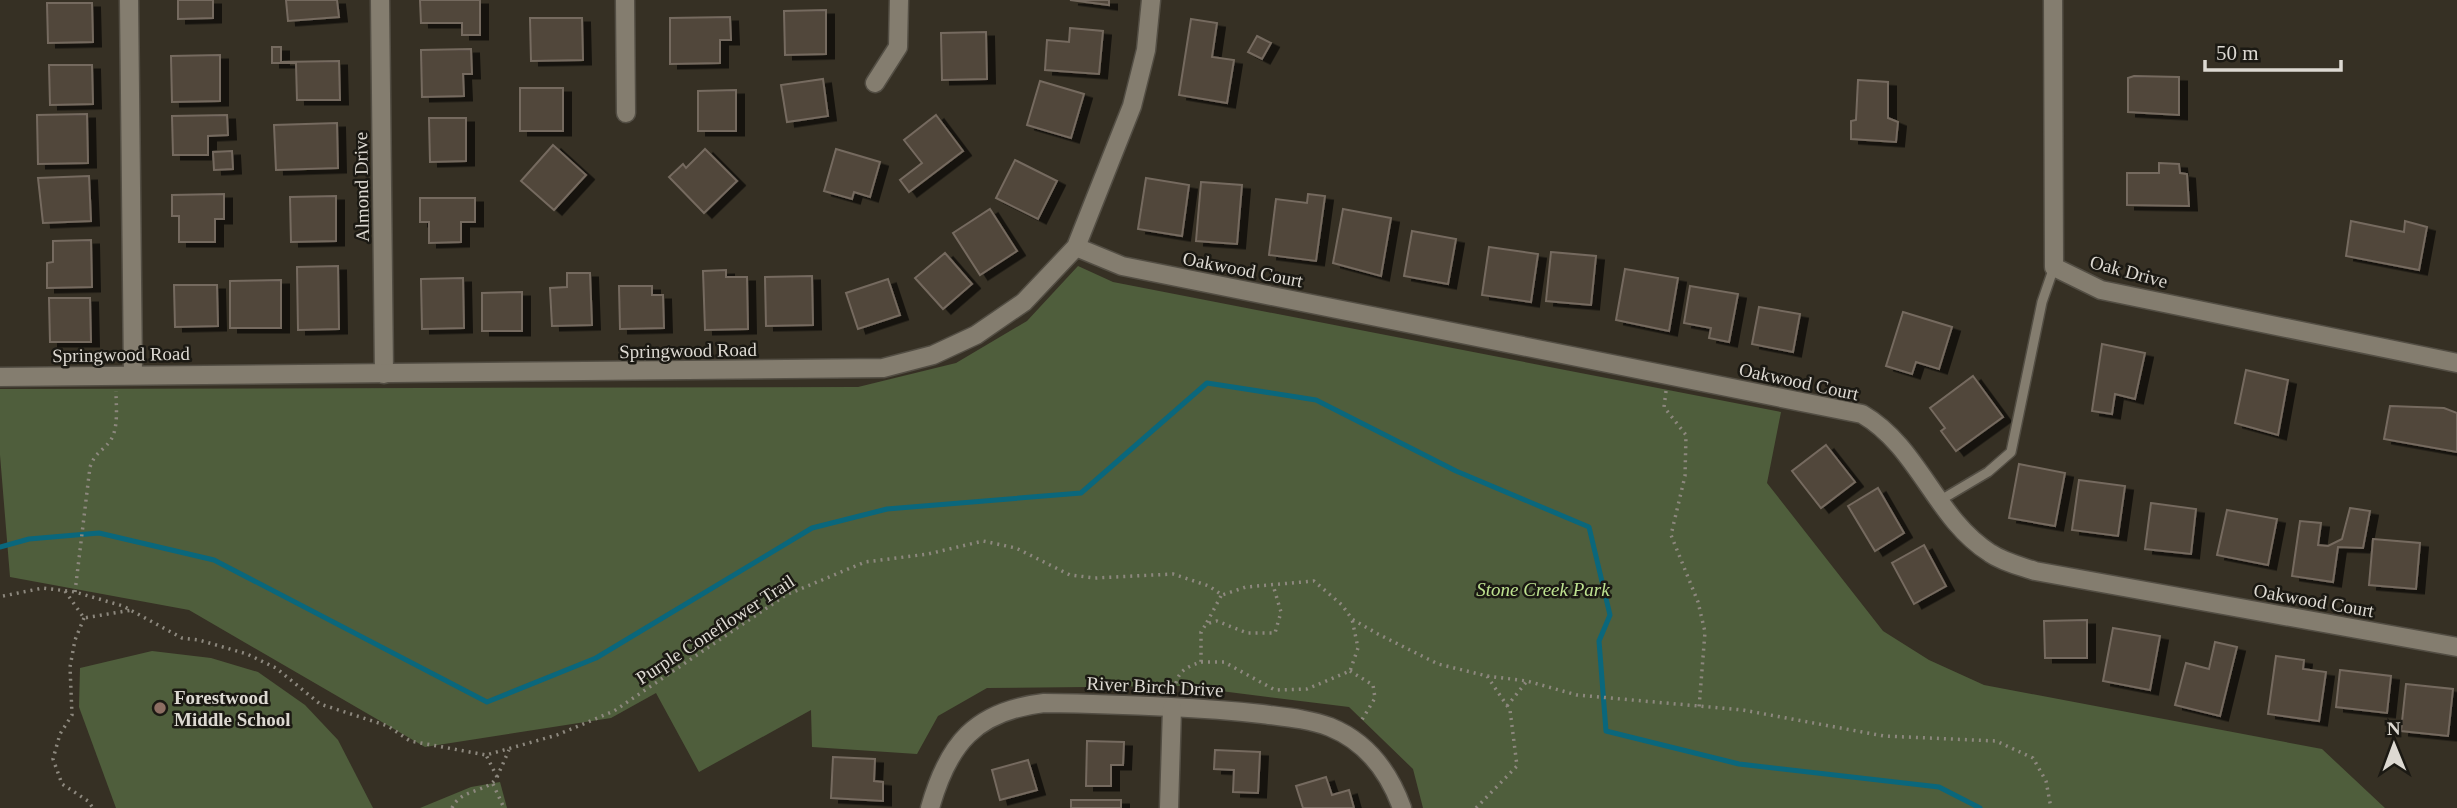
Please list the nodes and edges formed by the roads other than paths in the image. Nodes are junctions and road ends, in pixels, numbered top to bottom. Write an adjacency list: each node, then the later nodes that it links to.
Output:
1 (130, 0): 12 (street)
2 (380, 0): 13 (street, Almond Drive)
3 (625, 0): 8 (street)
4 (899, 0): 7 (street)
5 (1151, 0): 9 (street, Springwood Road)
6 (2053, 0): 10 (street)
7 (875, 83)
8 (626, 113)
9 (1076, 247): 13 (street, Springwood Road); 15 (street, Oakwood Court)
10 (2054, 267): 11 (street, Oak Drive); 15 (lane)
11 (2457, 363)
12 (132, 374): 13 (street, Springwood Road); 14 (street, Springwood Road)
13 (384, 374)
14 (0, 377)
15 (1939, 501): 16 (street, Oakwood Court)
16 (2457, 647)
17 (1173, 699): 18 (street, River Birch Drive); 19 (street, River Birch Drive); 20 (street)
18 (1400, 803)
19 (930, 808)
20 (1169, 808)

